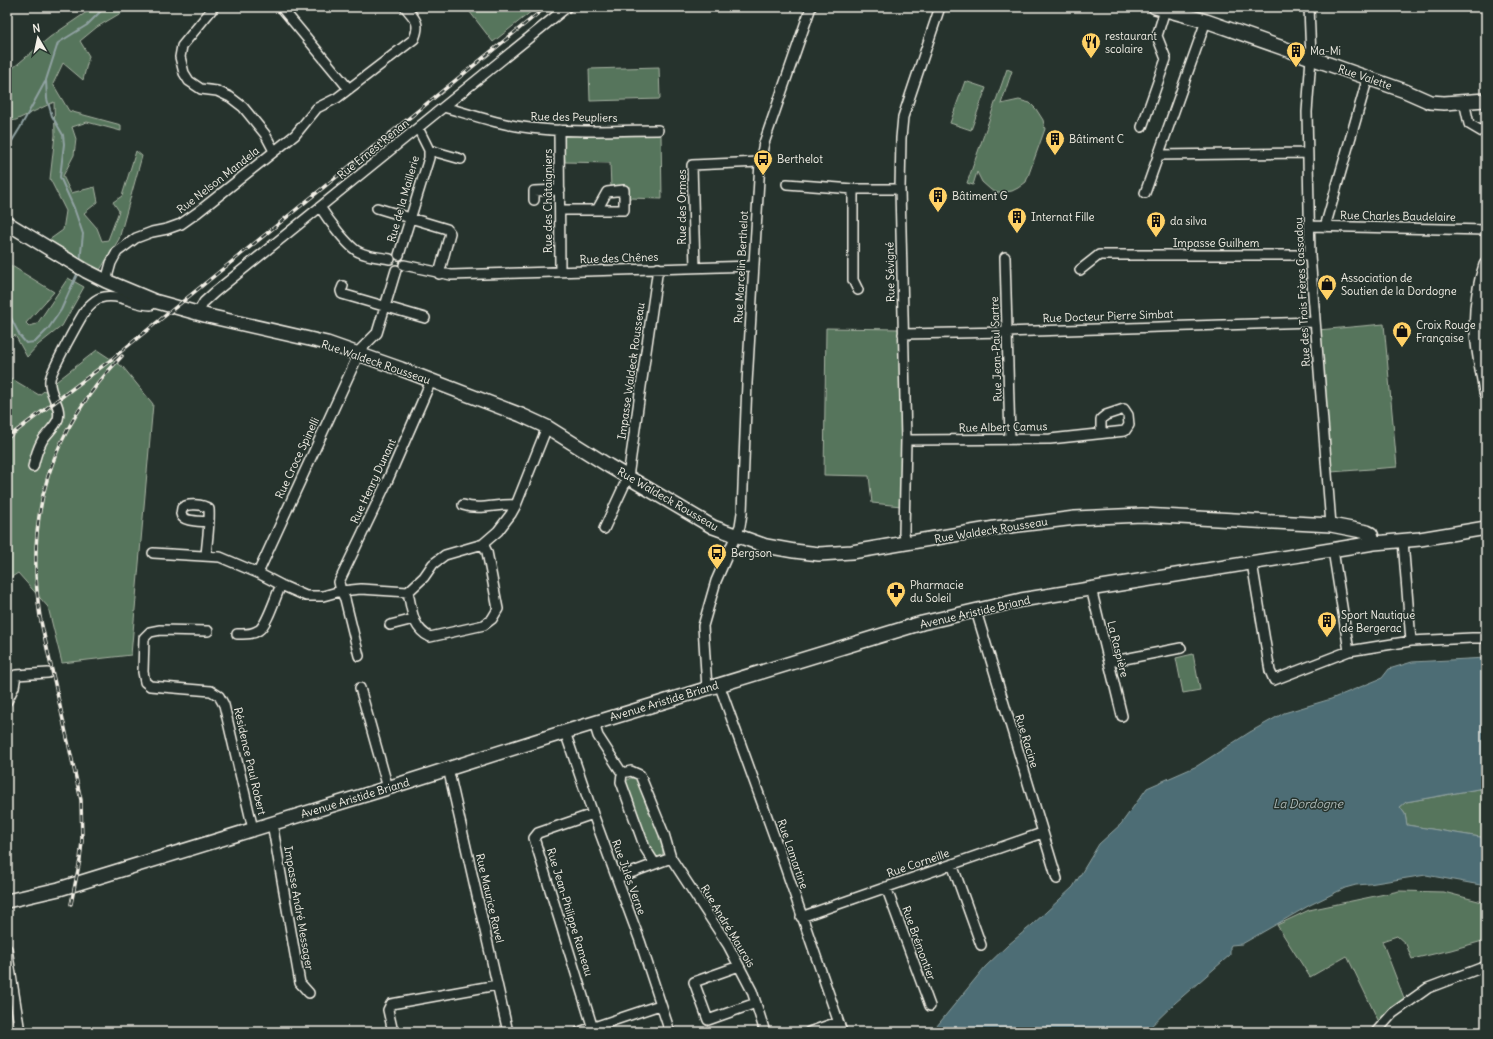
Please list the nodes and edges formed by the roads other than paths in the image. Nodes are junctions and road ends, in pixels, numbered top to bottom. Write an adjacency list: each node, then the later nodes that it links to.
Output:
1 (214, 7): 22 (street, Rue Nelson Mandela)
2 (281, 7): 12 (street)
3 (405, 7): 12 (street, Rue Nelson Mandela)
4 (567, 7): 15 (street, Rue Ernest Renan)
5 (811, 7): 26 (street, Rue Marcelin Berthelot)
6 (940, 7): 29 (street, Rue Sévigné)
7 (1310, 7): 10 (street, Rue des Trois Frères Cassadou)
8 (1164, 8): 9 (main road, Rue Valette); 16 (street)
9 (1206, 21): 10 (main road, Rue Valette); 24 (street)
10 (1311, 58): 11 (main road, Rue Valette); 23 (street, Rue des Trois Frères Cassadou)
11 (1368, 78): 14 (main road, Rue Valette); 40 (street)
12 (349, 89): 22 (street, Rue Nelson Mandela)
13 (1486, 100): 14 (main road, Rue Valette)
14 (1464, 101): 20 (street)
15 (444, 106): 17 (street, Rue Ernest Renan); 18 (street, Rue des Peupliers)
16 (1142, 127)
17 (418, 128): 21 (street, Rue de la Maillerie); 33 (street, Rue Ernest Renan)
18 (559, 130): 19 (street, Rue des Peupliers); 30 (street, Rue des Châtaigniers)
19 (658, 130)
20 (1486, 134)
21 (429, 150): 25 (street); 37 (street, Rue de la Maillerie)
22 (274, 151): 55 (street, Rue Nelson Mandela)
23 (1307, 153): 24 (street); 39 (street, Rue des Trois Frères Cassadou)
24 (1158, 155): 31 (street)
25 (461, 160)
26 (760, 162): 48 (street, Rue Marcelin Berthelot); 49 (street, Rue des Ormes)
27 (787, 184): 28 (street)
28 (853, 189): 29 (street); 57 (street)
29 (900, 189): 65 (street, Rue Sévigné)
30 (560, 190): 32 (street); 35 (street, Rue des Châtaigniers)
31 (1145, 193)
32 (534, 200)
33 (320, 207): 45 (street); 61 (street, Rue Ernest Renan)
34 (377, 208): 37 (street)
35 (560, 210): 36 (street); 53 (street, Rue des Châtaigniers)
36 (597, 210)
37 (410, 218): 42 (street, Rue de la Maillerie); 54 (street)
38 (7, 223): 55 (main road, Rue Waldeck Rousseau)
39 (1309, 226): 40 (street, Rue Charles Baudelaire); 43 (street, Rue des Trois Frères Cassadou)
40 (1325, 227): 41 (street, Rue Charles Baudelaire)
41 (1486, 230)
42 (399, 255): 45 (street); 46 (street)
43 (1310, 255): 52 (street, Impasse Guilhem); 63 (street, Rue des Trois Frères Cassadou)
44 (1005, 257): 64 (street, Rue Jean-Paul Sartre)
45 (390, 259): 51 (street)
46 (404, 265): 51 (street); 54 (street, Rue des Chênes)
47 (1486, 265): 58 (main road)
48 (753, 266): 49 (street, Rue des Chênes); 81 (street, Rue Marcelin Berthelot)
49 (695, 267): 50 (street, Rue des Chênes)
50 (658, 268): 53 (street, Rue des Chênes); 74 (street, Impasse Waldeck Rousseau)
51 (396, 270): 60 (street)
52 (1080, 270)
53 (560, 271): 54 (street, Rue des Chênes)
54 (440, 274)
55 (106, 281): 59 (main road, Rue Waldeck Rousseau)
56 (342, 286): 60 (street)
57 (858, 290)
58 (1482, 295): 68 (main road)
59 (154, 301): 61 (main road, Rue Waldeck Rousseau); 73 (street)
60 (386, 307): 62 (street); 66 (street)
61 (197, 314): 66 (main road, Rue Waldeck Rousseau)
62 (425, 318)
63 (1314, 322): 64 (street, Rue Docteur Pierre Simbat); 78 (street, Rue des Trois Frères Cassadou)
64 (1007, 332): 65 (street, Rue Docteur Pierre Simbat); 71 (street, Rue Jean-Paul Sartre)
65 (903, 334): 72 (street, Rue Sévigné)
66 (359, 354): 67 (main road, Rue Waldeck Rousseau); 90 (street, Rue Croce Spinelli)
67 (431, 380): 69 (main road, Rue Waldeck Rousseau); 93 (street, Rue Henry Dunant)
68 (1486, 392)
69 (547, 427): 74 (main road, Rue Waldeck Rousseau); 76 (street)
70 (1101, 433): 71 (street, Rue Albert Camus)
71 (1010, 439): 72 (street, Rue Albert Camus)
72 (906, 440): 85 (street, Rue Sévigné)
73 (33, 467)
74 (628, 477): 80 (street, Impasse Waldeck Rousseau); 81 (main road, Rue Waldeck Rousseau)
75 (463, 505): 76 (street)
76 (516, 505): 84 (street)
77 (208, 522): 88 (street)
78 (1331, 525): 83 (main road, Rue Waldeck Rousseau); 85 (main road, Rue Waldeck Rousseau)
79 (1486, 528): 82 (main road, Avenue Aristide Briand)
80 (604, 530)
81 (736, 536): 85 (main road, Rue Waldeck Rousseau); 107 (street, Rue Marcelin Berthelot)
82 (1403, 541): 83 (main road, Avenue Aristide Briand); 101 (street)
83 (1374, 543): 86 (main road, Avenue Aristide Briand)
84 (483, 544): 94 (street); 96 (street)
85 (906, 544)
86 (1333, 550): 89 (main road, Avenue Aristide Briand); 103 (street)
87 (153, 554): 88 (street)
88 (206, 556): 90 (street)
89 (1252, 562): 92 (main road, Avenue Aristide Briand); 103 (street)
90 (258, 573): 91 (street)
91 (281, 585): 93 (street); 99 (street)
92 (1091, 588): 95 (main road, Avenue Aristide Briand); 105 (street, La Raspière)
93 (341, 591): 94 (street); 104 (street)
94 (408, 592): 96 (street)
95 (976, 611): 107 (main road, Avenue Aristide Briand); 119 (street, Rue Racine)
96 (414, 619): 97 (street)
97 (390, 625)
98 (208, 631): 118 (street, Résidence Paul Robert)
99 (238, 634)
100 (1486, 638): 101 (street)
101 (1411, 641): 103 (street)
102 (1181, 648): 105 (street)
103 (1349, 651)
104 (359, 656)
105 (1109, 662): 110 (street, La Raspière)
106 (48, 673): 109 (street)
107 (713, 686): 111 (main road, Avenue Aristide Briand); 127 (street, Rue Lamartine)
108 (360, 688): 115 (street)
109 (7, 701)
110 (1122, 716)
111 (594, 723): 112 (main road, Avenue Aristide Briand); 114 (street)
112 (565, 732): 113 (main road, Avenue Aristide Briand); 116 (street, Rue Jules Verne)
113 (448, 768): 115 (main road, Avenue Aristide Briand); 132 (street, Rue Maurice Ravel)
114 (622, 773): 120 (street, Rue André Maurois); 121 (street)
115 (388, 788): 117 (main road, Avenue Aristide Briand)
116 (593, 814): 123 (street, Rue Jules Verne); 138 (street, Rue Jean-Philippe Rameau)
117 (272, 823): 118 (main road, Avenue Aristide Briand); 133 (street, Impasse André Messager)
118 (253, 829): 126 (main road, Avenue Aristide Briand)
119 (1042, 833): 122 (street, Rue Corneille); 124 (street, Rue Racine)
120 (671, 858): 121 (street); 130 (street, Rue André Maurois)
121 (655, 864): 123 (street)
122 (952, 864): 125 (street, Rue Corneille); 128 (street)
123 (617, 878): 135 (street, Rue Jules Verne)
124 (1057, 879)
125 (886, 887): 127 (street, Rue Corneille); 136 (street, Rue Brémontier)
126 (7, 902)
127 (801, 917): 137 (street, Rue Lamartine)
128 (981, 945)
129 (7, 949): 139 (street)
130 (739, 966): 134 (street, Rue André Maurois); 134 (street)
131 (1486, 966): 147 (street)
132 (498, 985): 140 (street); 141 (street, Rue Maurice Ravel)
133 (309, 993)
134 (756, 1003): 144 (street, Rue André Maurois)
135 (660, 1005): 138 (street); 143 (street, Rue Jules Verne)
136 (930, 1006)
137 (838, 1022): 145 (street); 146 (street, Rue Lamartine)
138 (593, 1030): 142 (street)
139 (20, 1032)
140 (393, 1032)
141 (508, 1032)
142 (579, 1032)
143 (670, 1032)
144 (765, 1032)
145 (809, 1032)
146 (842, 1032)
147 (1376, 1032)

